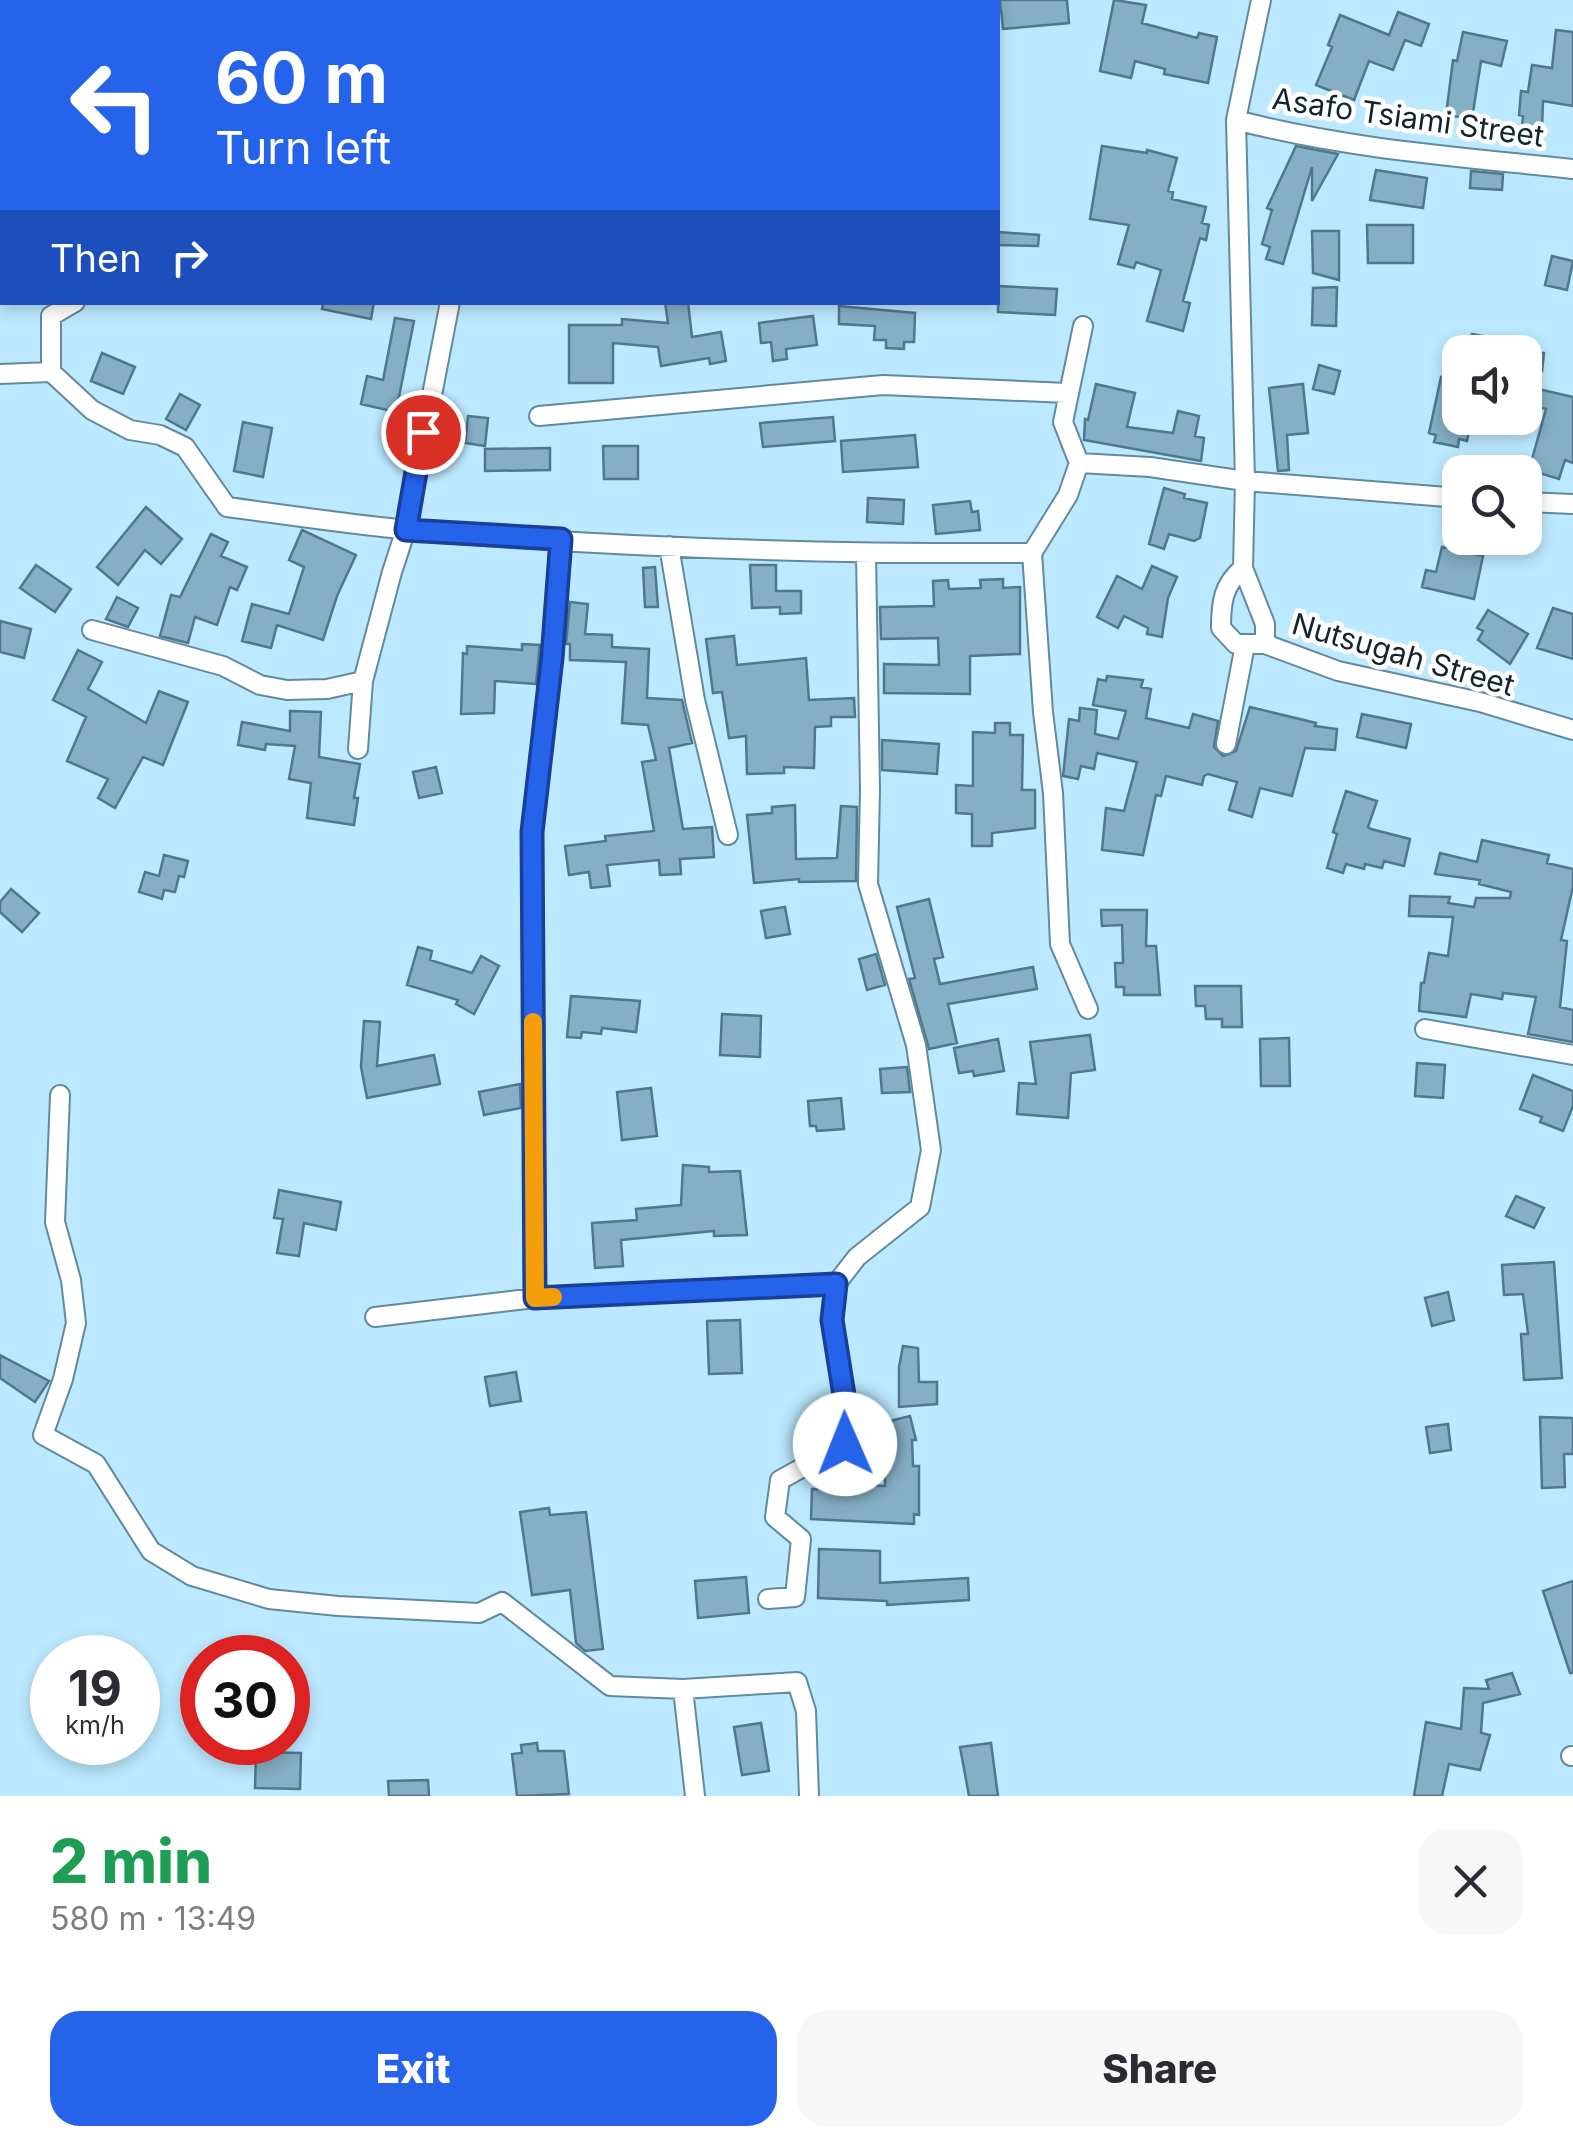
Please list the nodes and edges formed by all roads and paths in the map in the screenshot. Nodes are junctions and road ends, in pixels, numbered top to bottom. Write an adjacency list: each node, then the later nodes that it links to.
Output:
1 (1261, 0): 2 (street, Nutsugah Street)
2 (1236, 120): 3 (street, Asafo Tsiami Street); 12 (street, Nutsugah Street)
3 (1573, 169)
4 (70, 305): 7 (street)
5 (449, 305): 16 (street)
6 (1083, 326): 9 (street)
7 (52, 372): 8 (street); 16 (street)
8 (0, 374)
9 (1067, 393): 10 (street); 11 (street)
10 (539, 416)
11 (1079, 462): 12 (street); 19 (street)
12 (1245, 481): 13 (street); 21 (street, Nutsugah Street)
13 (1442, 497)
14 (1542, 503): 15 (street)
15 (1573, 504)
16 (406, 530): 17 (street); 25 (street)
17 (561, 539): 18 (street); 35 (street)
18 (669, 546): 20 (street); 29 (street)
19 (1032, 553): 20 (street); 30 (street)
20 (866, 554): 34 (street)
21 (1243, 568): 23 (street, Nutsugah Street); 24 (street)
22 (92, 630): 25 (street)
23 (1264, 644): 24 (street); 26 (street, Nutsugah Street)
24 (1245, 645): 27 (street)
25 (363, 681): 28 (street)
26 (1573, 730)
27 (1226, 744)
28 (358, 750)
29 (728, 835)
30 (1088, 1010)
31 (1425, 1029): 32 (street)
32 (1573, 1055)
33 (60, 1094): 38 (street)
34 (836, 1284): 35 (street); 37 (street)
35 (535, 1298): 36 (street)
36 (374, 1317)
37 (768, 1599)
38 (682, 1689): 39 (street); 40 (street)
39 (696, 1796)
40 (809, 1796)

